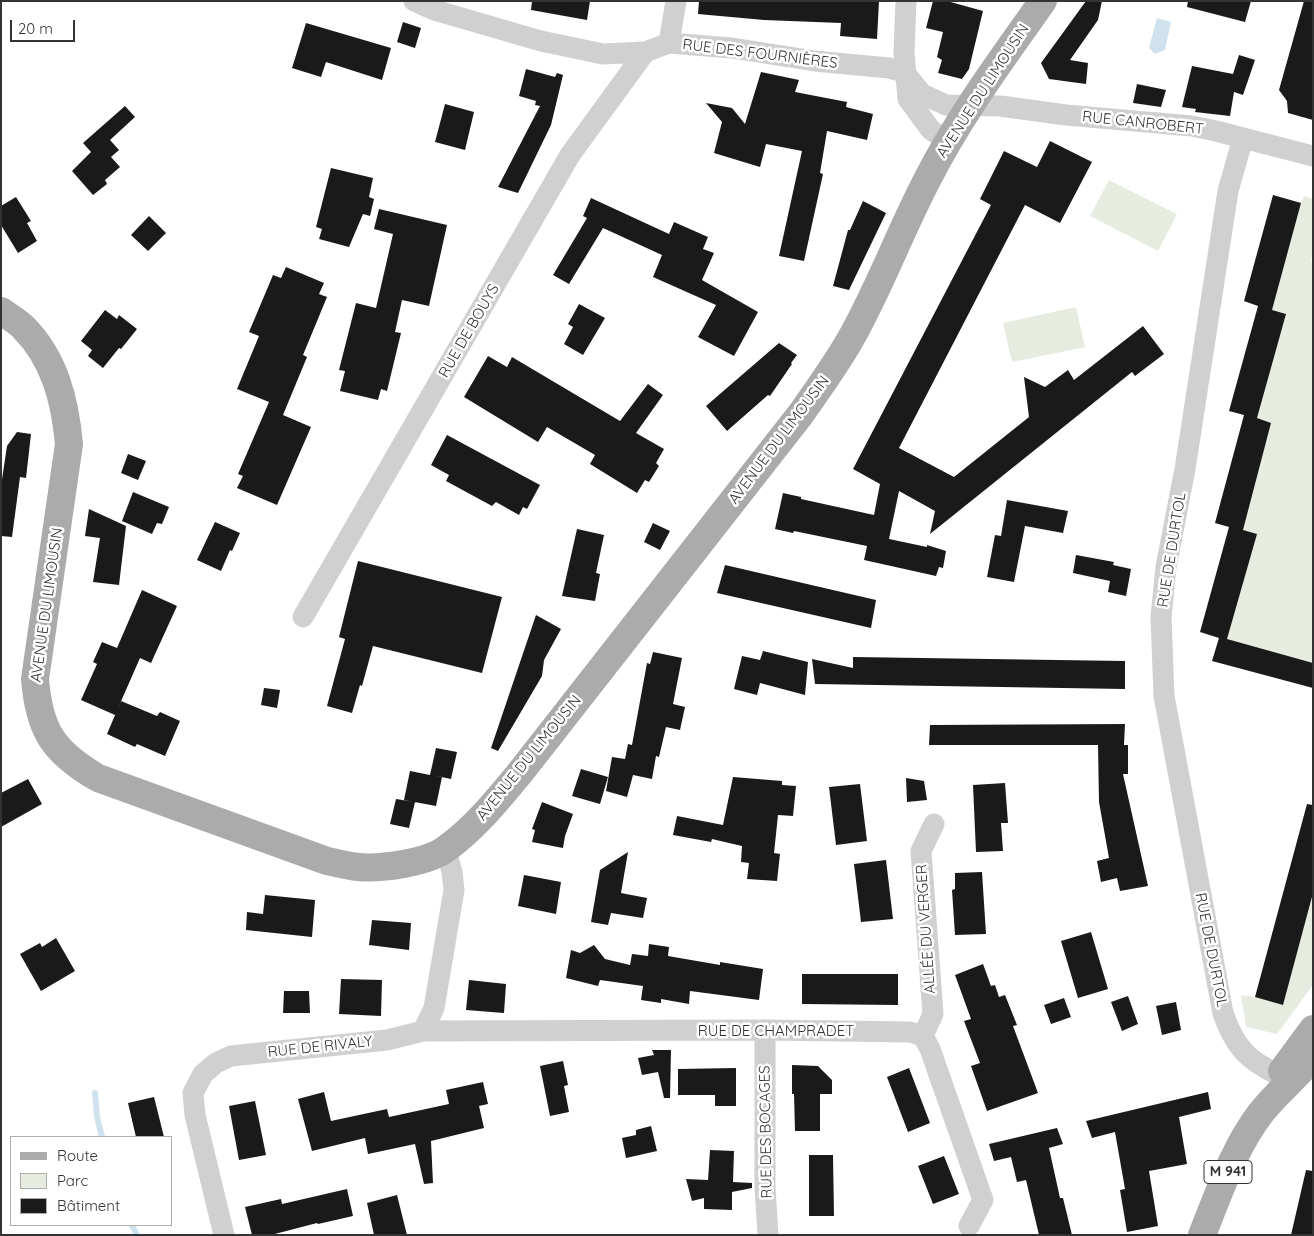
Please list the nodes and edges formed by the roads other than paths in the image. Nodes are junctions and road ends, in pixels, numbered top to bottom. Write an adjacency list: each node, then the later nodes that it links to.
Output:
1 (676, 1): 5 (street)
2 (906, 1): 7 (street)
3 (1043, 1): 8 (main road, AVENUE DU LIMOUSIN)
4 (419, 2): 6 (street, RUE DES FOURNIÈRES)
5 (670, 43): 6 (street, RUE DES FOURNIÈRES); 7 (street, RUE DES FOURNIÈRES)
6 (645, 52): 13 (street, RUE DE BOUYS)
7 (904, 72): 8 (street, RUE CANROBERT); 10 (street)
8 (970, 105): 9 (street, RUE CANROBERT); 10 (main road, AVENUE DU LIMOUSIN)
9 (1243, 138): 11 (street, RUE CANROBERT); 21 (street, RUE DE DURTOL)
10 (948, 141): 15 (main road, AVENUE DU LIMOUSIN)
11 (1313, 156)
12 (1, 311): 15 (main road, AVENUE DU LIMOUSIN)
13 (303, 617)
14 (934, 824): 19 (street, ALLÉE DU VERGER)
15 (446, 850): 18 (street)
16 (1313, 1028): 21 (main road, M 941)
17 (765, 1030): 18 (street, RUE DE CHAMPRADET); 19 (street, RUE DE CHAMPRADET); 24 (street, RUE DES BOCAGES)
18 (423, 1031): 23 (street, RUE DE RIVALY)
19 (923, 1036): 22 (street)
20 (1313, 1057): 21 (main road, M 941)
21 (1284, 1078): 25 (main road, M 941)
22 (969, 1226)
23 (224, 1235)
24 (768, 1235)
25 (1202, 1235)

